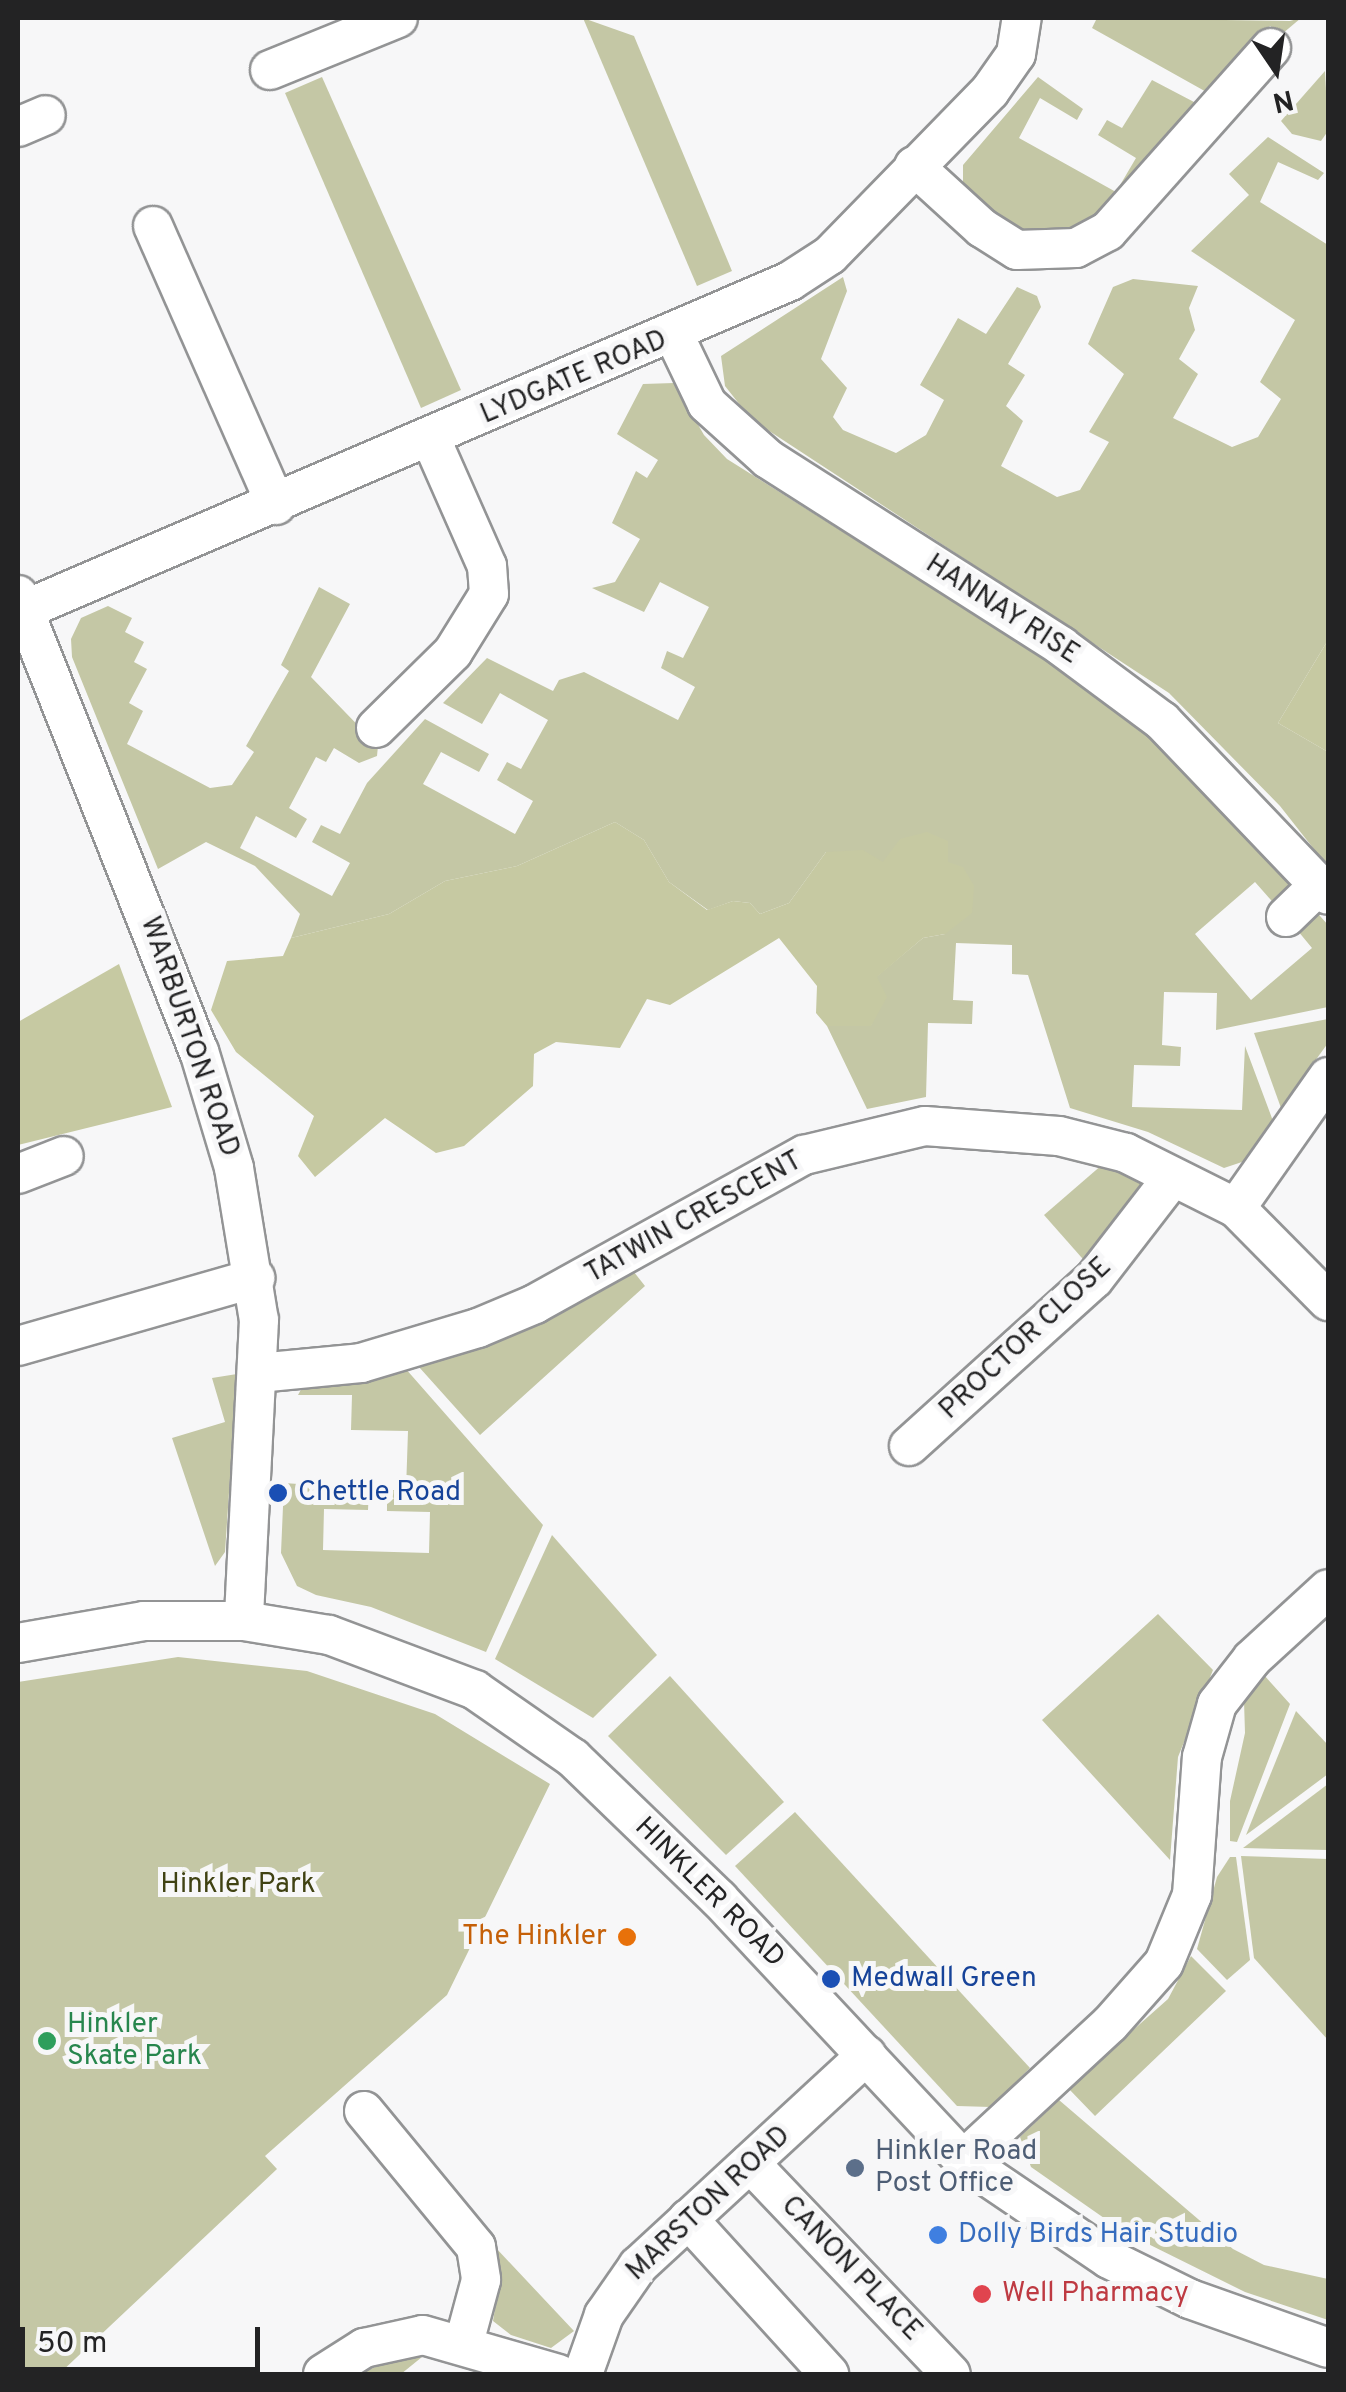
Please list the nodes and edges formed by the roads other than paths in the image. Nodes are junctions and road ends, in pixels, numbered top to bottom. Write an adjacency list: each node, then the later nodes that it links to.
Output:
1 (398, 18): 4 (street)
2 (1022, 18): 5 (street, LYDGATE ROAD)
3 (1272, 48): 5 (street)
4 (270, 70)
5 (914, 166): 7 (street, LYDGATE ROAD)
6 (154, 226): 9 (street)
7 (674, 335): 8 (street, LYDGATE ROAD); 12 (street, HANNAY RISE)
8 (430, 440): 9 (street, LYDGATE ROAD); 11 (street)
9 (276, 505): 10 (street, LYDGATE ROAD)
10 (21, 602): 19 (street, WARBURTON ROAD)
11 (376, 728)
12 (1324, 890): 13 (street)
13 (1286, 917)
14 (1328, 1078): 18 (street)
15 (64, 1156): 16 (street)
16 (18, 1174)
17 (1172, 1178): 18 (street, TATWIN CRESCENT); 22 (street, TATWIN CRESCENT); 23 (street, PROCTOR CLOSE)
18 (1236, 1208): 20 (street, TATWIN CRESCENT)
19 (255, 1278): 21 (street); 22 (street, WARBURTON ROAD)
20 (1328, 1301)
21 (18, 1346)
22 (258, 1373): 25 (street, WARBURTON ROAD)
23 (909, 1446)
24 (1328, 1588): 29 (street)
25 (244, 1621): 26 (street, HINKLER ROAD); 27 (street, HINKLER ROAD)
26 (18, 1643)
27 (868, 2055): 29 (street, HINKLER ROAD); 30 (street, MARSTON ROAD)
28 (364, 2111): 32 (street)
29 (963, 2160): 33 (street, HINKLER ROAD)
30 (750, 2163): 31 (street, MARSTON ROAD); 38 (street, CANON PLACE)
31 (688, 2219): 36 (street, MARSTON ROAD); 37 (street)
32 (464, 2343): 34 (street); 35 (street)
33 (1328, 2348)
34 (322, 2374)
35 (558, 2374)
36 (583, 2374)
37 (829, 2374)
38 (951, 2374)

